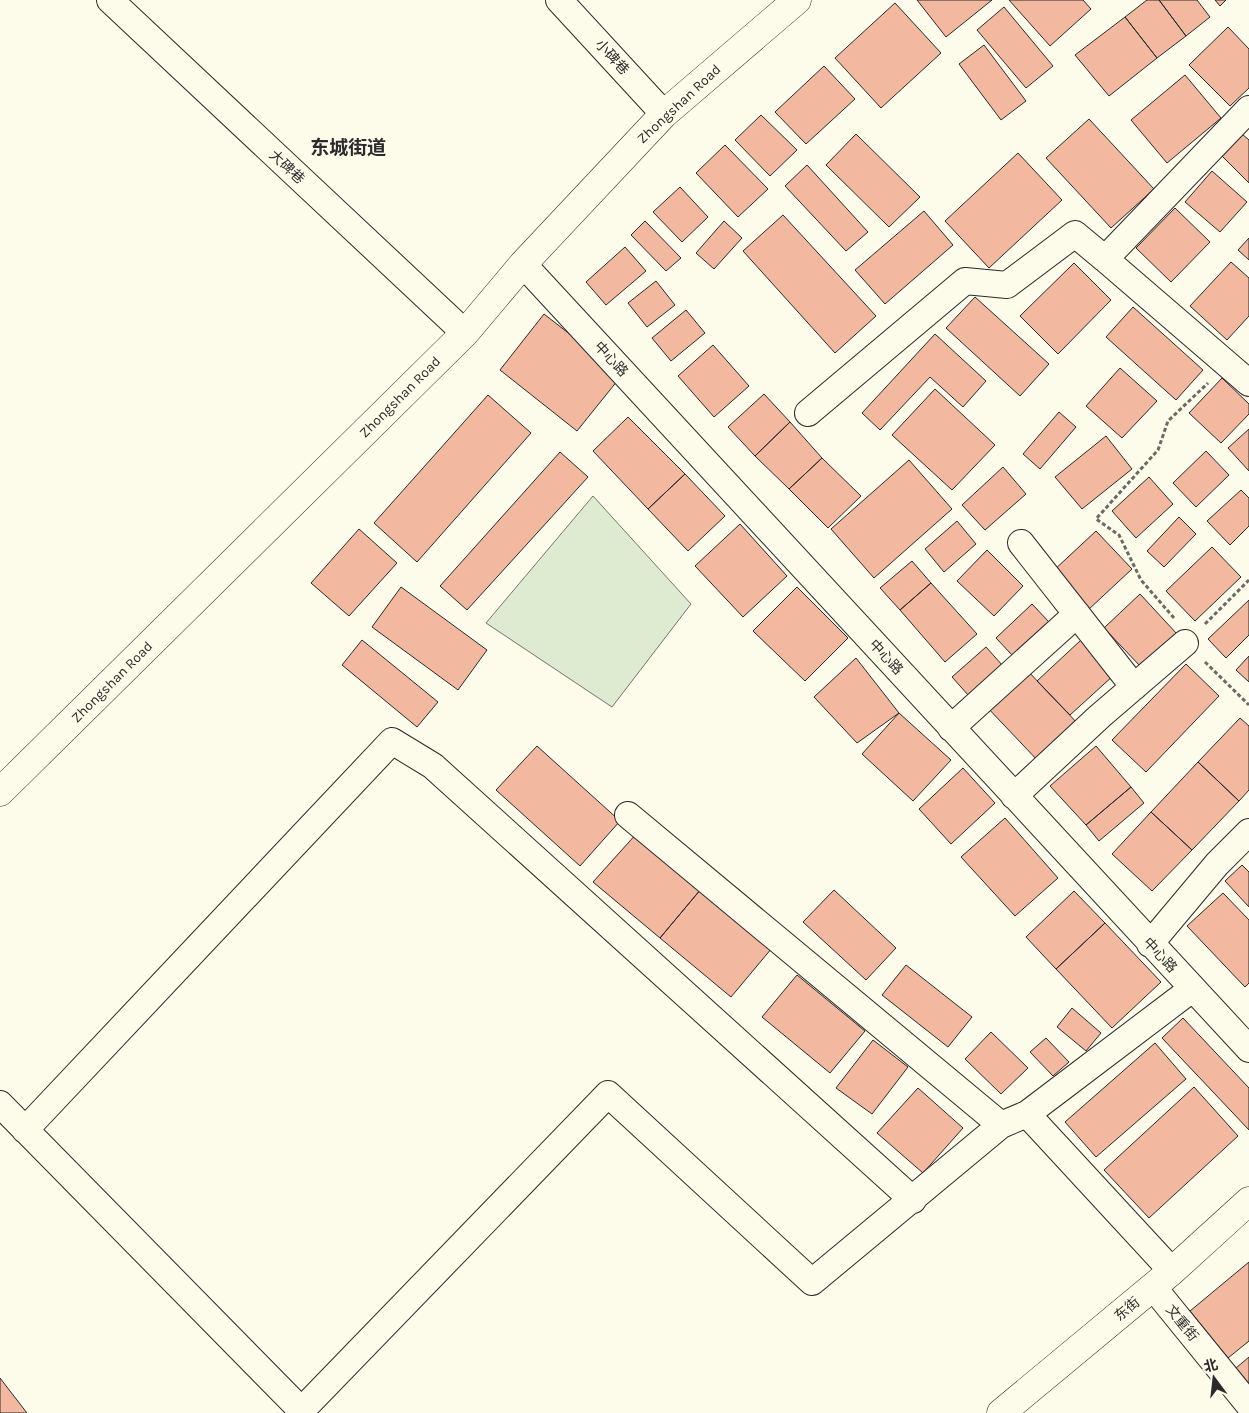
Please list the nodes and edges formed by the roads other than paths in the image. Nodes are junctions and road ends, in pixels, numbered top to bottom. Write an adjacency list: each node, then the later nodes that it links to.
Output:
1 (110, 0): 8 (street, 大碑巷)
2 (559, 0): 5 (street, 小碑巷)
3 (797, 0): 5 (main road, Zhongshan Road)
4 (1249, 109): 6 (street)
5 (664, 114): 7 (main road, Zhongshan Road)
6 (1105, 259): 9 (street); 10 (street)
7 (523, 264): 8 (main road, Zhongshan Road); 15 (street, 中心路)
8 (465, 333): 16 (main road, Zhongshan Road)
9 (1249, 383)
10 (808, 413)
11 (1021, 543): 12 (street)
12 (1077, 614): 14 (street); 15 (street)
13 (1185, 643): 14 (street)
14 (1134, 687): 17 (street)
15 (951, 728): 17 (street, 中心路)
16 (0, 792)
17 (1014, 796): 20 (street, 中心路)
18 (628, 815): 25 (street)
19 (1249, 832): 20 (street)
20 (1150, 944): 21 (street, 中心路)
21 (1192, 989): 22 (street, 中心路); 24 (street)
22 (1249, 1049)
23 (0, 1104): 26 (street)
24 (1027, 1114): 25 (street); 29 (street, 文重街)
25 (1001, 1125): 27 (street)
26 (25, 1130): 27 (street); 31 (street)
27 (913, 1200): 31 (street)
28 (1249, 1201): 29 (main road, 东街)
29 (1162, 1279): 30 (street, 文重街); 32 (main road, 东街)
30 (1249, 1405)
31 (302, 1412)
32 (1001, 1413)

